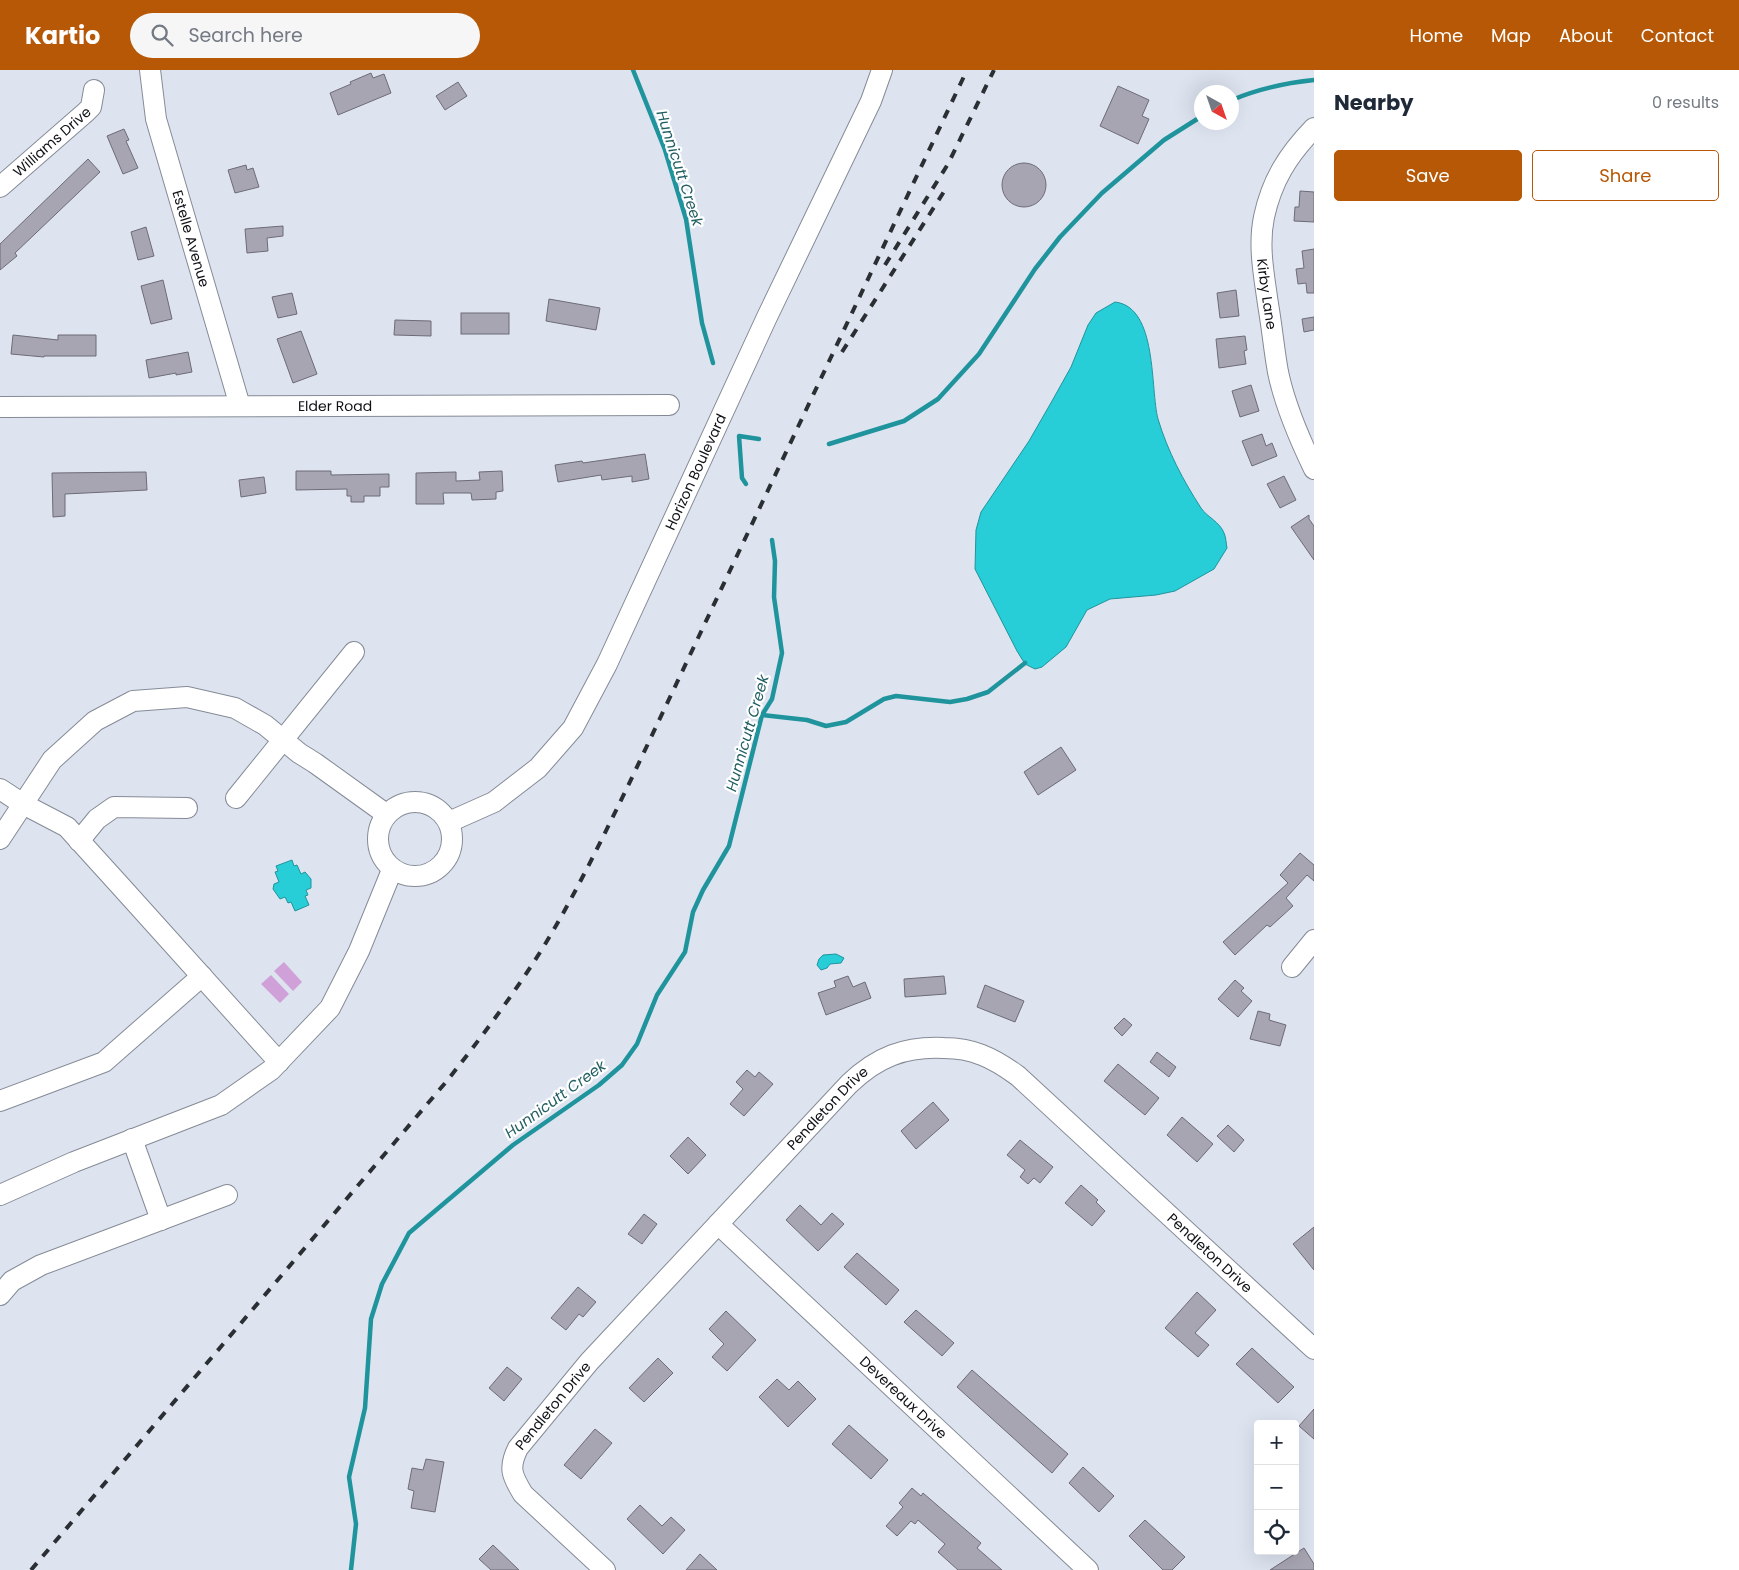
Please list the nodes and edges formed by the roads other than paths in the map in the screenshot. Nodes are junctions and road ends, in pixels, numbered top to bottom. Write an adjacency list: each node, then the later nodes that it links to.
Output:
1 (150, 70): 7 (street, Estelle Avenue)
2 (882, 70): 17 (street, Horizon Boulevard)
3 (94, 90): 5 (street, Williams Drive)
4 (1314, 128): 9 (street, Kirby Lane)
5 (0, 188)
6 (669, 405): 7 (street, Elder Road)
7 (240, 406): 8 (street, Elder Road)
8 (0, 407)
9 (1314, 469)
10 (354, 652): 11 (street)
11 (283, 740): 13 (street); 14 (street); 16 (street)
12 (0, 789): 14 (street)
13 (236, 798)
14 (23, 804): 18 (street); 19 (street)
15 (187, 808): 19 (street)
16 (386, 814): 17 (street); 20 (street)
17 (449, 822): 20 (street)
18 (0, 839)
19 (79, 841): 23 (street)
20 (392, 870): 24 (street)
21 (1314, 940): 22 (street)
22 (1292, 967)
23 (202, 976): 24 (street); 25 (street)
24 (279, 1062): 26 (street)
25 (0, 1101)
26 (132, 1139): 27 (street); 29 (street)
27 (0, 1195)
28 (227, 1195): 29 (street)
29 (161, 1220): 31 (street)
30 (718, 1224): 32 (street, Pendleton Drive); 33 (street, Pendleton Drive); 34 (street, Devereaux Drive)
31 (0, 1294)
32 (1314, 1349)
33 (605, 1570)
34 (1088, 1570)

